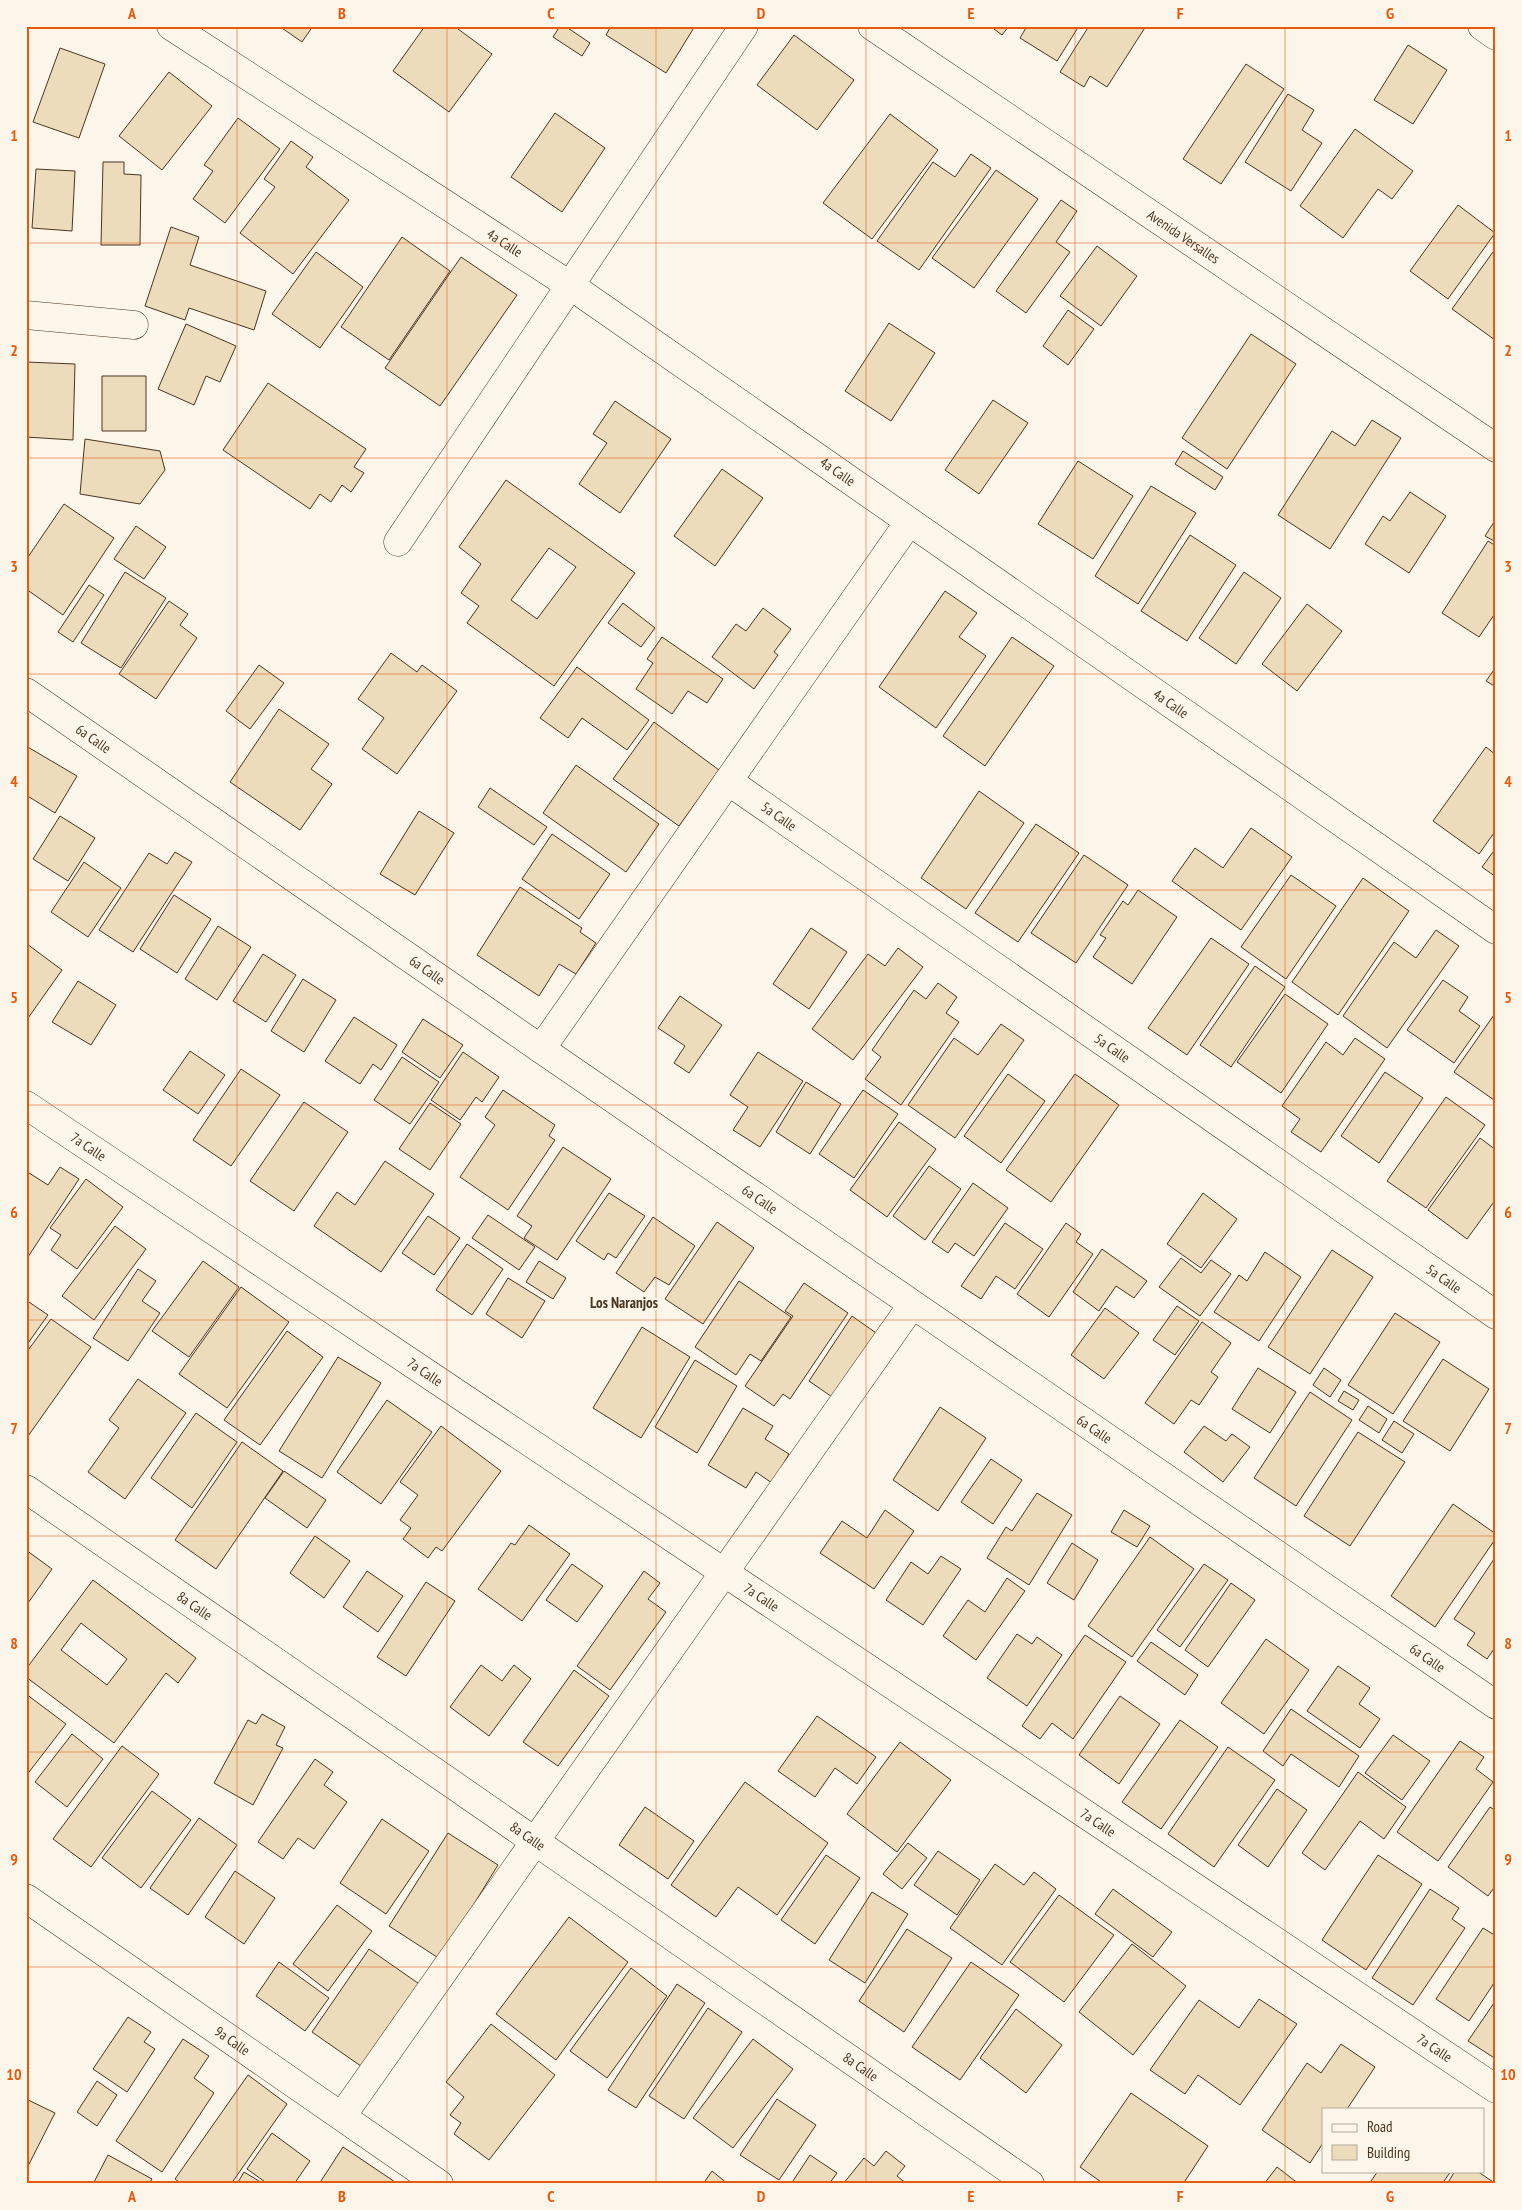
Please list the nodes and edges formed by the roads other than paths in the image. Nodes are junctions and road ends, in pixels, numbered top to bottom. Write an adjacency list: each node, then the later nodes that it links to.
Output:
1 (171, 26): 6 (street, 4a Calle)
2 (744, 26): 6 (street)
3 (872, 26): 9 (street, Avenida Versalles)
4 (1482, 26): 5 (street)
5 (1496, 36)
6 (571, 286): 10 (street, 4a Calle); 11 (street)
7 (26, 315): 8 (street)
8 (134, 325)
9 (1496, 448)
10 (909, 522): 13 (street); 14 (street, 4a Calle)
11 (398, 542)
12 (26, 692): 15 (street, 6a Calle)
13 (728, 781): 15 (street); 18 (street, 5a Calle)
14 (1496, 930)
15 (541, 1049): 17 (street, 6a Calle)
16 (26, 1105): 20 (street, 7a Calle)
17 (912, 1305): 20 (street); 21 (street, 6a Calle)
18 (1496, 1315)
19 (26, 1489): 22 (street, 8a Calle)
20 (724, 1573): 22 (street); 24 (street, 7a Calle)
21 (1496, 1705)
22 (535, 1841): 25 (street); 27 (street, 8a Calle)
23 (26, 1898): 25 (street, 9a Calle)
24 (1496, 2089)
25 (342, 2116): 26 (street, 9a Calle)
26 (439, 2184)
27 (1030, 2184)

